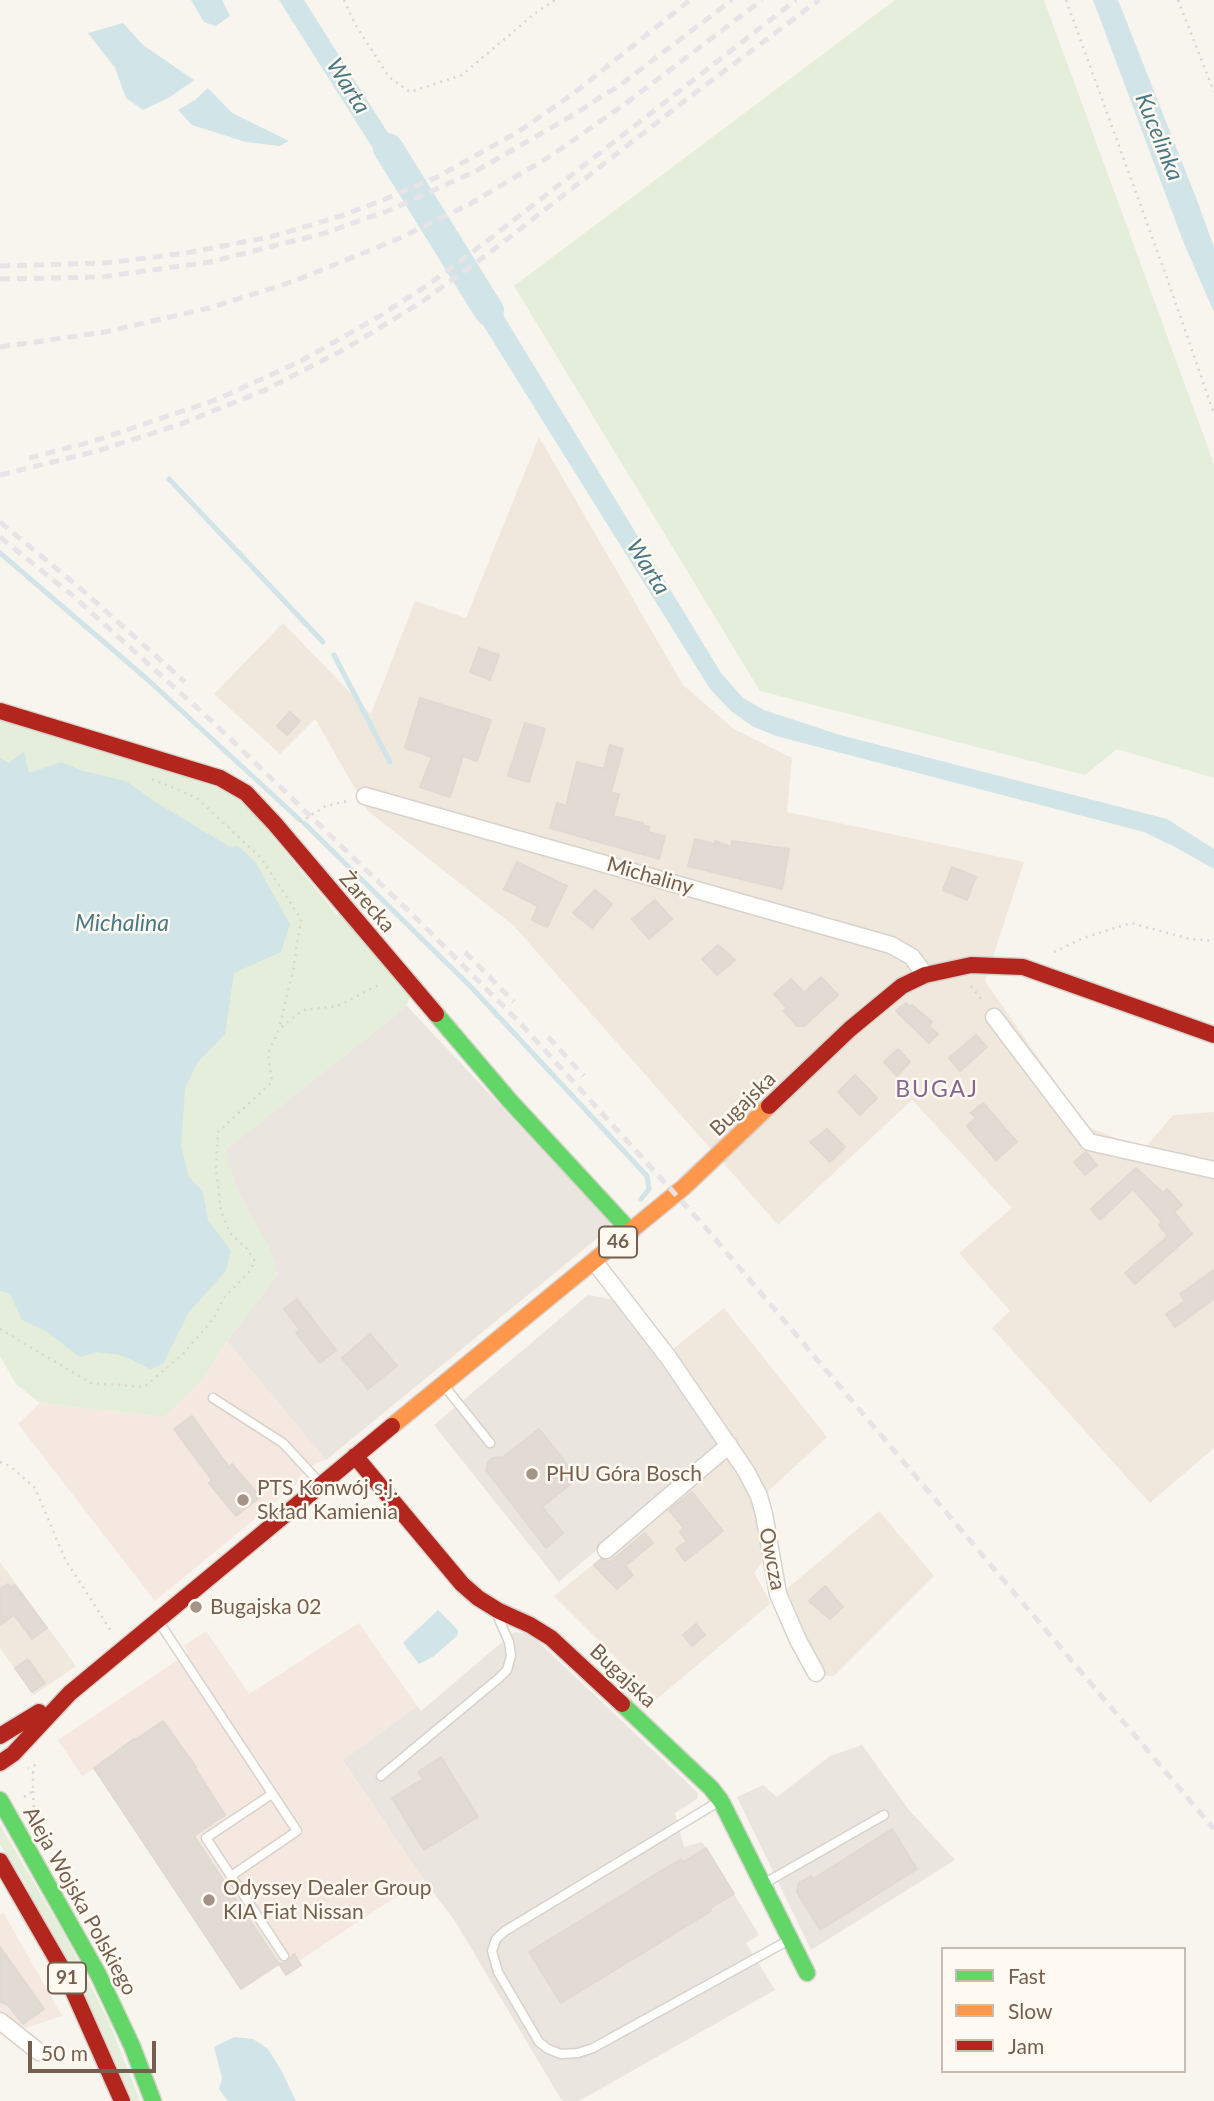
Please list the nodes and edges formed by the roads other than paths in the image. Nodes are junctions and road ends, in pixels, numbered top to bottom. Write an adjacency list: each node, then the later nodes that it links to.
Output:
1 (0, 711): 7 (main road, Żarecka)
2 (365, 796): 3 (street, Michaliny)
3 (925, 975): 5 (main road, Bugajska / 46); 7 (main road, Bugajska / 46)
4 (994, 1017): 6 (street)
5 (1214, 1035)
6 (1214, 1171)
7 (631, 1232): 8 (main road, Bugajska / 46)
8 (594, 1261): 9 (main road, Bugajska / 46); 12 (street, Owcza)
9 (443, 1384): 11 (lane); 13 (main road, Bugajska / 46)
10 (213, 1398): 14 (lane)
11 (490, 1443)
12 (729, 1445): 15 (street); 18 (street, Owcza)
13 (355, 1456): 14 (main road, Bugajska / 46); 16 (main road, Bugajska)
14 (320, 1484): 17 (main road, Bugajska / 46)
15 (606, 1550)
16 (499, 1611): 23 (lane); 26 (main road, Bugajska)
17 (157, 1619): 19 (main road, Bugajska / 46); 24 (lane)
18 (816, 1673)
19 (70, 1693): 20 (main road, 46); 21 (main road, Bugajska); 22 (main road, Bugajska / 46)
20 (0, 1720)
21 (0, 1736)
22 (0, 1763)
23 (381, 1776)
24 (272, 1794): 29 (lane); 29 (lane)
25 (0, 1800): 37 (main road, Aleja Wojska Polskiego / 91)
26 (721, 1801): 30 (main road, Bugajska); 31 (lane)
27 (884, 1815): 30 (lane)
28 (0, 1861): 36 (main road, 91)
29 (230, 1876): 32 (lane)
30 (764, 1884): 31 (main road, Bugajska)
31 (792, 1938): 33 (main road, Bugajska)
32 (284, 1956)
33 (807, 1973)
34 (0, 2021): 35 (street)
35 (38, 2052)
36 (121, 2101)
37 (153, 2101)

